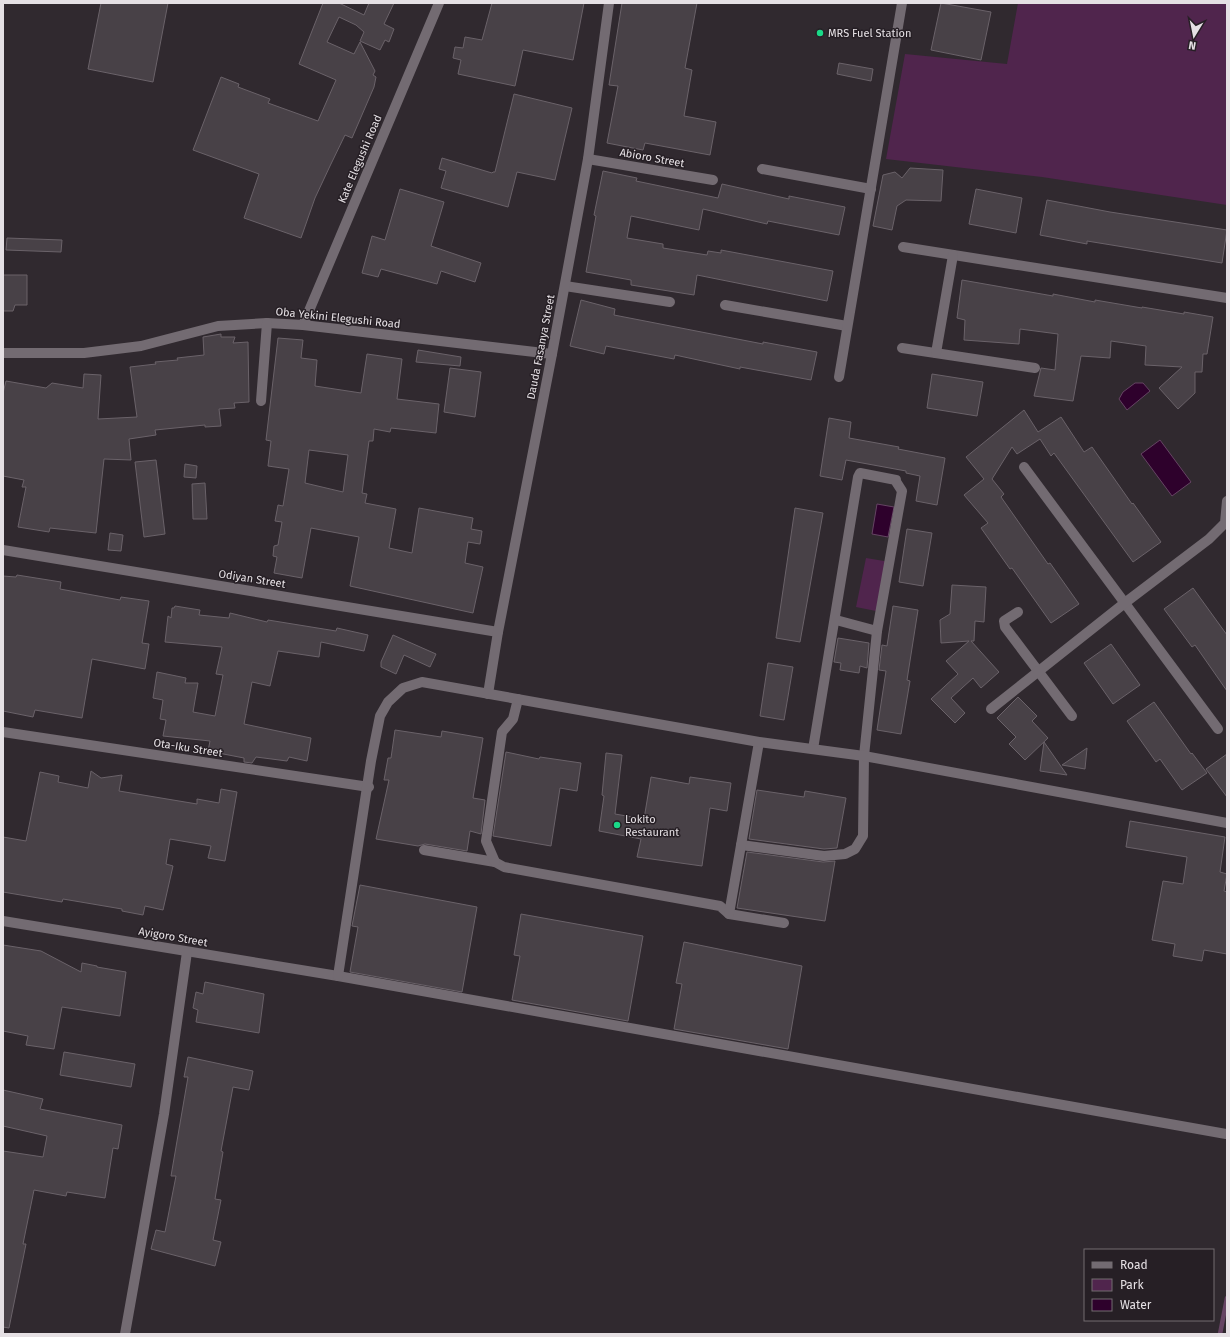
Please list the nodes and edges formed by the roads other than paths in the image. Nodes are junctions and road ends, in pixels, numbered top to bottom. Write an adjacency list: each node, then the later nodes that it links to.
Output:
1 (439, 3): 15 (street, Kate Elegushi Road)
2 (609, 3): 4 (street, Dauda Fasanya Street)
3 (902, 3): 7 (street)
4 (588, 159): 6 (street, Abioro Street); 10 (street, Dauda Fasanya Street)
5 (762, 169): 7 (street)
6 (713, 180)
7 (871, 188): 16 (street)
8 (903, 247): 9 (street)
9 (953, 255): 11 (street); 19 (street)
10 (565, 286): 12 (street); 20 (street, Dauda Fasanya Street)
11 (1227, 298)
12 (670, 302)
13 (725, 306): 16 (street)
14 (267, 323): 15 (street, Oba Yekini Elegushi Road); 18 (street, Oba Yekini Elegushi Road); 23 (street)
15 (303, 325): 20 (street, Oba Yekini Elegushi Road)
16 (847, 326): 22 (street)
17 (902, 348): 19 (street)
18 (3, 353)
19 (936, 353): 21 (street)
20 (552, 354): 32 (street, Dauda Fasanya Street)
21 (1035, 368)
22 (839, 377)
23 (261, 401)
24 (1024, 467): 28 (street)
25 (1227, 501): 26 (street)
26 (1226, 523): 28 (street)
27 (3, 550): 32 (street, Odiyan Street)
28 (1126, 602): 33 (street); 38 (street)
29 (1018, 612): 33 (street)
30 (836, 620): 31 (street); 31 (street); 41 (street)
31 (877, 631): 42 (street)
32 (498, 632): 34 (street, Dauda Fasanya Street)
33 (1038, 672): 36 (street); 37 (street)
34 (488, 694): 35 (street); 43 (street)
35 (518, 699): 40 (street); 47 (street)
36 (991, 709)
37 (1072, 716)
38 (1218, 729)
39 (3, 732): 43 (street, Ota-Iku Street)
40 (759, 742): 41 (street); 45 (street)
41 (813, 749): 42 (street)
42 (864, 756): 44 (street); 45 (street)
43 (369, 787): 52 (street)
44 (1227, 823)
45 (741, 845): 48 (street)
46 (424, 850): 47 (street)
47 (495, 862): 48 (street)
48 (730, 914): 50 (street)
49 (3, 921): 51 (street, Ayigoro Street)
50 (784, 923)
51 (187, 952): 52 (street, Ayigoro Street); 54 (street)
52 (338, 976): 53 (street, Ayigoro Street)
53 (1226, 1134)
54 (125, 1334)

